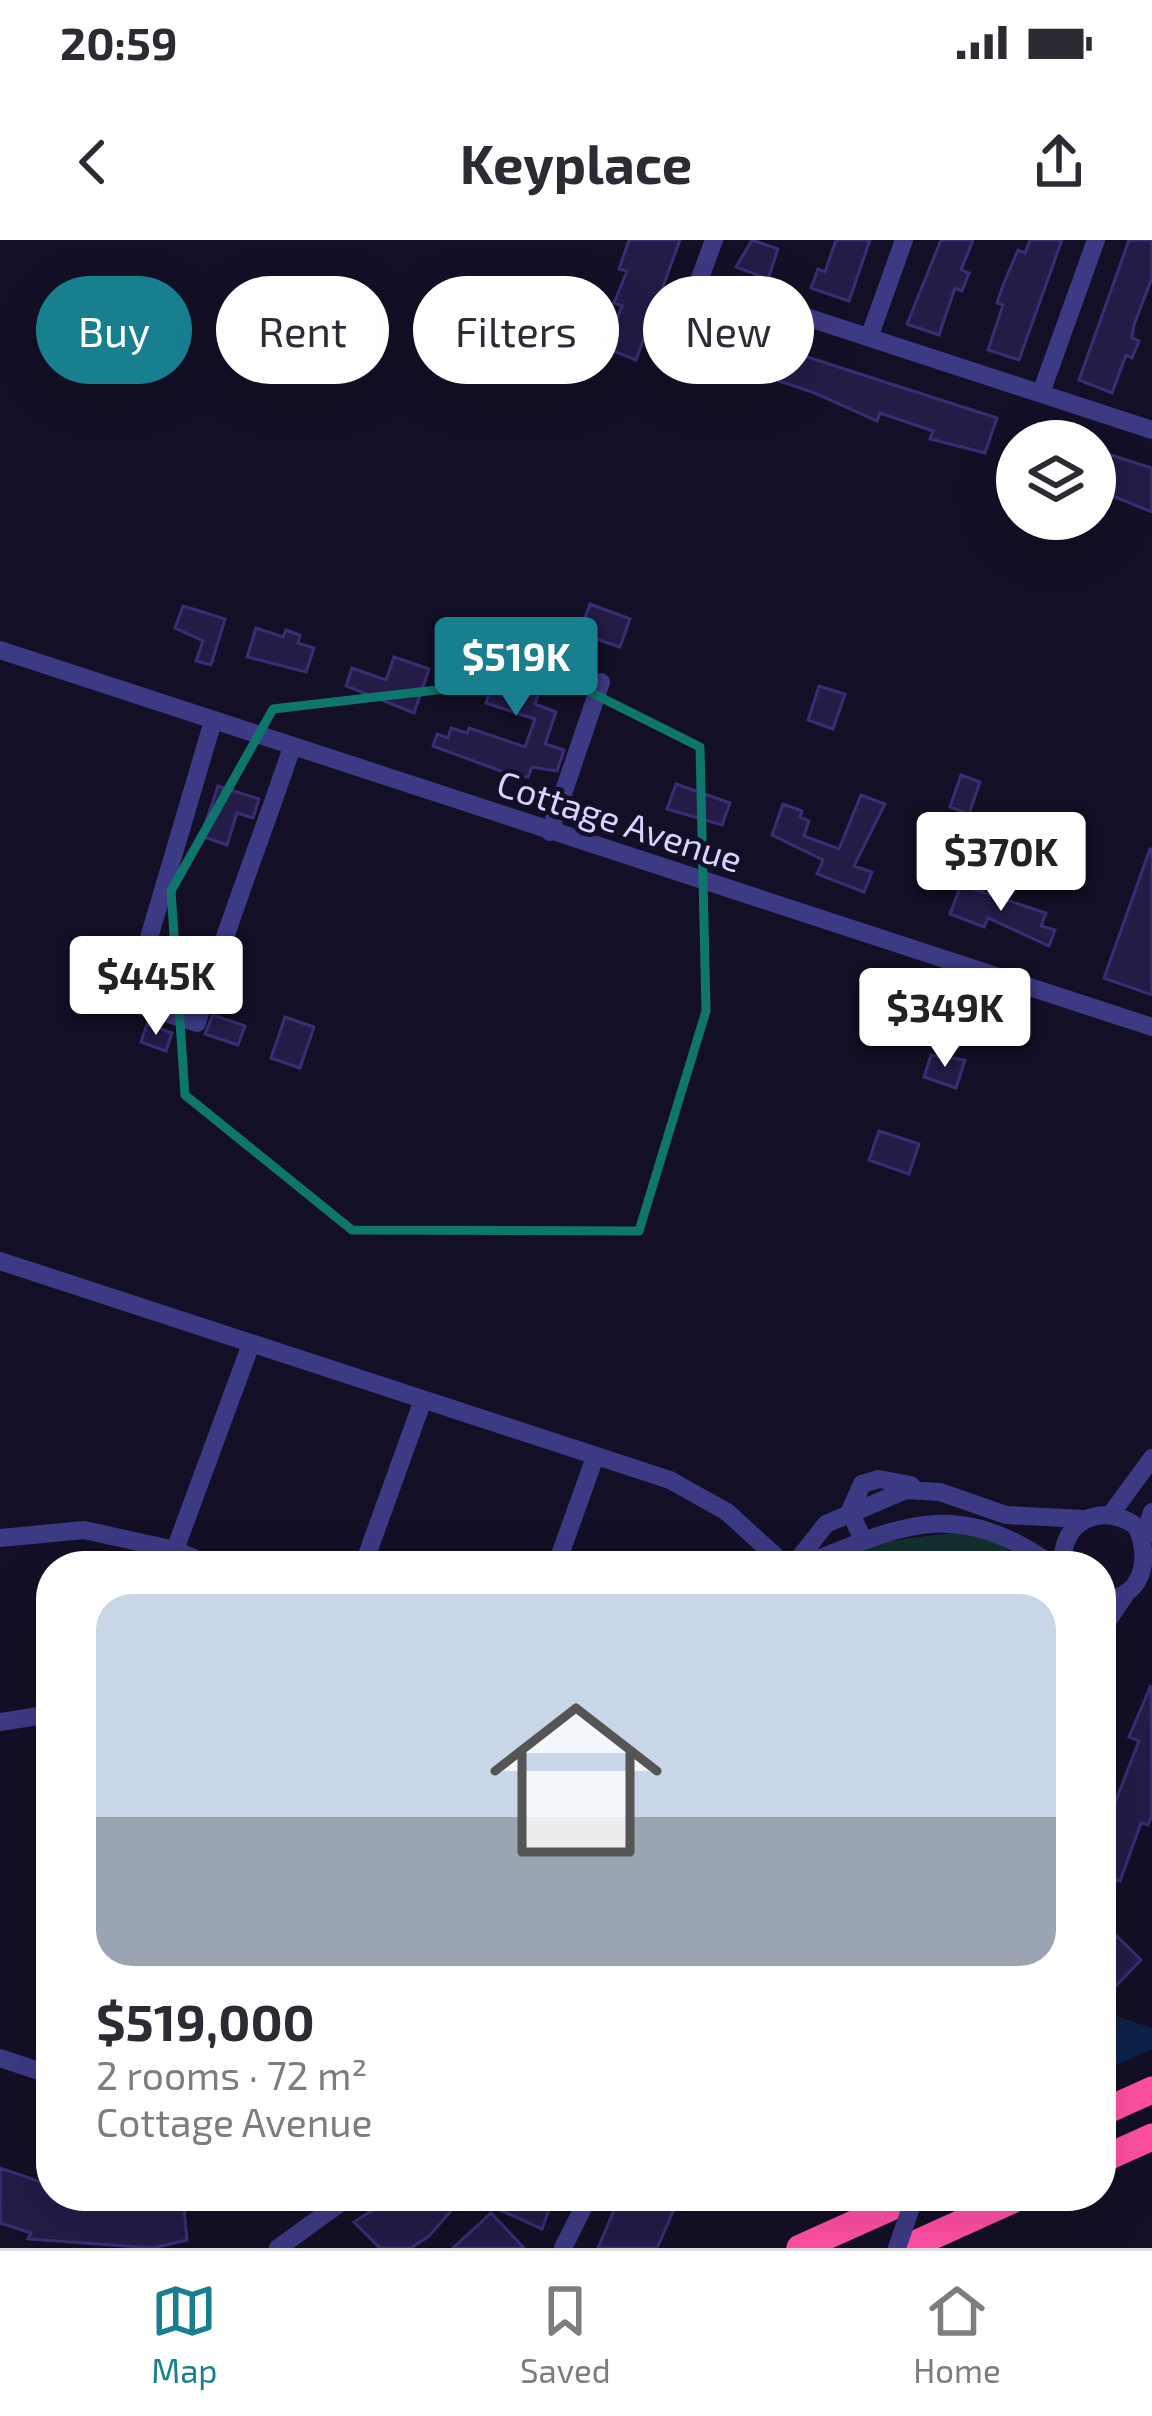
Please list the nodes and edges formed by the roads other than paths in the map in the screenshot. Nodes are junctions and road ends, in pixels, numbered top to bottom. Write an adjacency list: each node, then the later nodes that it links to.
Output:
1 (714, 240): 4 (street)
2 (904, 240): 6 (street)
3 (1096, 240): 7 (street)
4 (701, 276)
5 (814, 318): 6 (street)
6 (870, 335): 7 (street)
7 (1041, 393): 8 (street)
8 (1152, 430)
9 (0, 650): 11 (street, Cottage Avenue)
10 (601, 682): 13 (street)
11 (213, 721): 12 (street, Cottage Avenue); 12 (street)
12 (292, 747): 13 (street, Cottage Avenue)
13 (550, 832): 14 (street, Cottage Avenue)
14 (1152, 1027)
15 (0, 1261): 16 (street)
16 (251, 1344): 17 (street); 28 (street)
17 (423, 1400): 18 (street); 29 (street)
18 (595, 1457): 30 (street); 31 (street)
19 (1152, 1458): 22 (street)
20 (850, 1510): 23 (street); 25 (street); 32 (street)
21 (1152, 1511): 26 (street)
22 (1111, 1514): 23 (street); 26 (street)
23 (1083, 1519): 35 (street)
24 (0, 1538): 27 (street)
25 (862, 1538): 33 (street); 34 (street)
26 (1147, 1543): 36 (street)
27 (150, 1551)
28 (175, 1551)
29 (368, 1551)
30 (561, 1551)
31 (774, 1551)
32 (803, 1551)
33 (830, 1551)
34 (1035, 1551)
35 (1063, 1551)
36 (1136, 1593)
37 (36, 1714): 38 (street)
38 (0, 1722)
39 (0, 2058): 40 (street)
40 (36, 2070)
41 (1152, 2090): 42 (highway)
42 (1116, 2106)
43 (1152, 2137): 44 (highway)
44 (1116, 2153)
45 (329, 2211): 50 (street)
46 (582, 2211): 51 (street)
47 (882, 2211): 52 (highway)
48 (911, 2211): 53 (street, bridge)
49 (987, 2211): 53 (highway)
50 (278, 2248)
51 (563, 2248)
52 (800, 2248)
53 (902, 2248)

